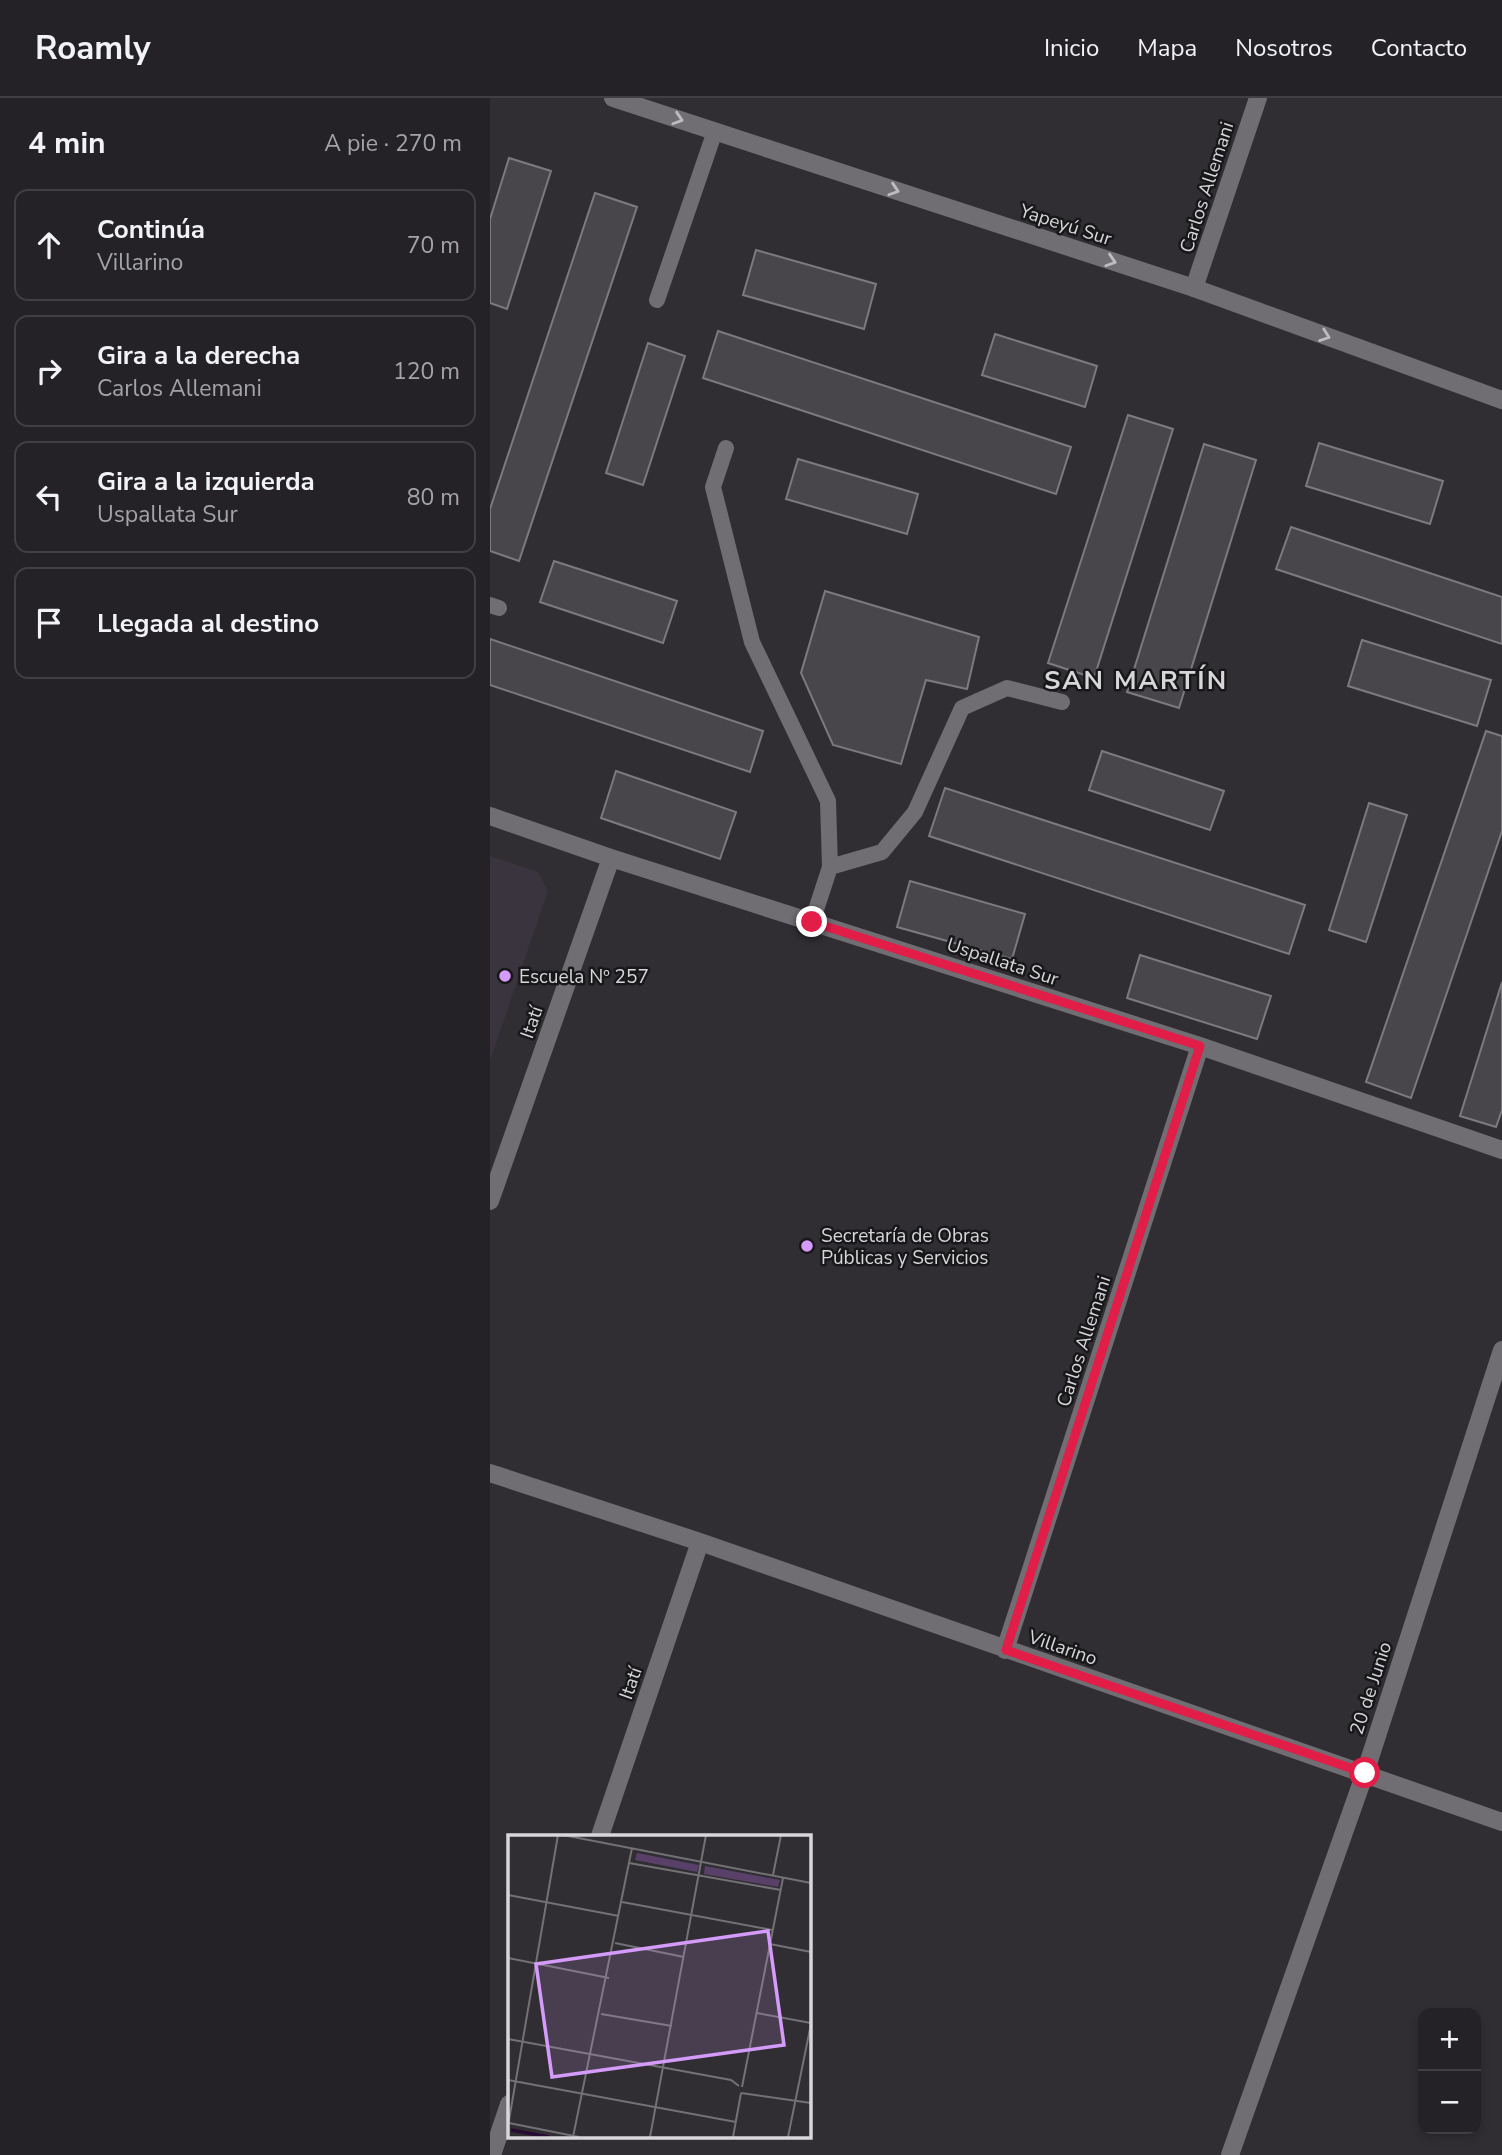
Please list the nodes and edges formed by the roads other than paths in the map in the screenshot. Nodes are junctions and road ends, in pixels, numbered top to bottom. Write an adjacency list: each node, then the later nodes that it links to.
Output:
1 (613, 98): 3 (street, Yapeyú Sur, one-way to 3)
2 (1258, 98): 4 (street, Carlos Allemani)
3 (715, 131): 4 (street, Yapeyú Sur, one-way to 4); 5 (lane)
4 (1194, 288): 6 (street, Yapeyú Sur, one-way to 6)
5 (657, 300)
6 (1502, 400)
7 (726, 447): 11 (lane)
8 (1062, 702): 11 (lane)
9 (490, 816): 10 (street, Uspallata Sur)
10 (611, 858): 12 (street, Uspallata Sur); 15 (street, Itatí)
11 (830, 867): 12 (lane)
12 (812, 922): 13 (street, Uspallata Sur)
13 (1200, 1046): 14 (street, Uspallata Sur); 19 (street, Carlos Allemani)
14 (1502, 1150)
15 (490, 1201)
16 (1502, 1350): 20 (street, 20 de Junio)
17 (490, 1473): 18 (street, Villarino)
18 (700, 1542): 19 (street, Villarino); 22 (street, Itatí)
19 (1006, 1650): 20 (street, Villarino)
20 (1365, 1773): 21 (street, Villarino); 25 (street, 20 de Junio)
21 (1502, 1822)
22 (600, 1835)
23 (508, 2108): 24 (street)
24 (492, 2155)
25 (1230, 2155)

